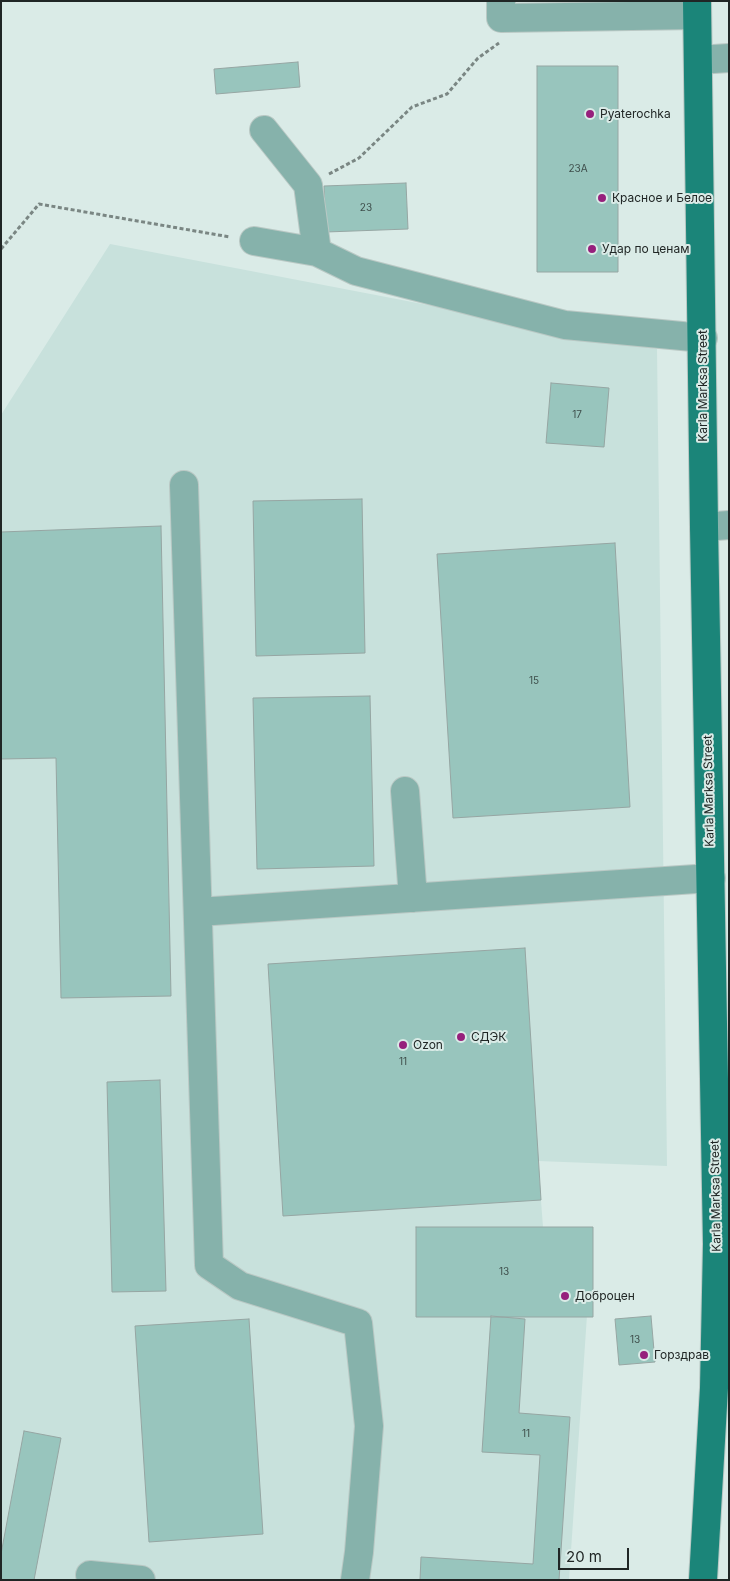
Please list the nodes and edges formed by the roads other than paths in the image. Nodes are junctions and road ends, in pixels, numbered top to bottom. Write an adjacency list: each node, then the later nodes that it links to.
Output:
1 (697, 8): 2 (street); 4 (main road, Karla Marksa Street)
2 (501, 10)
3 (729, 58): 4 (street)
4 (698, 60): 8 (main road, Karla Marksa Street)
5 (264, 130): 7 (street)
6 (254, 241): 7 (street)
7 (317, 252): 8 (street)
8 (703, 338): 10 (main road, Karla Marksa Street)
9 (184, 485): 14 (street)
10 (716, 526): 12 (main road, Karla Marksa Street)
11 (405, 792): 13 (street)
12 (711, 878): 13 (street); 15 (main road, Karla Marksa Street)
13 (413, 898): 14 (street)
14 (198, 912): 18 (street)
15 (721, 1390): 19 (main road, Karla Marksa Street)
16 (90, 1575): 17 (street)
17 (142, 1580)
18 (354, 1580)
19 (704, 1580)

